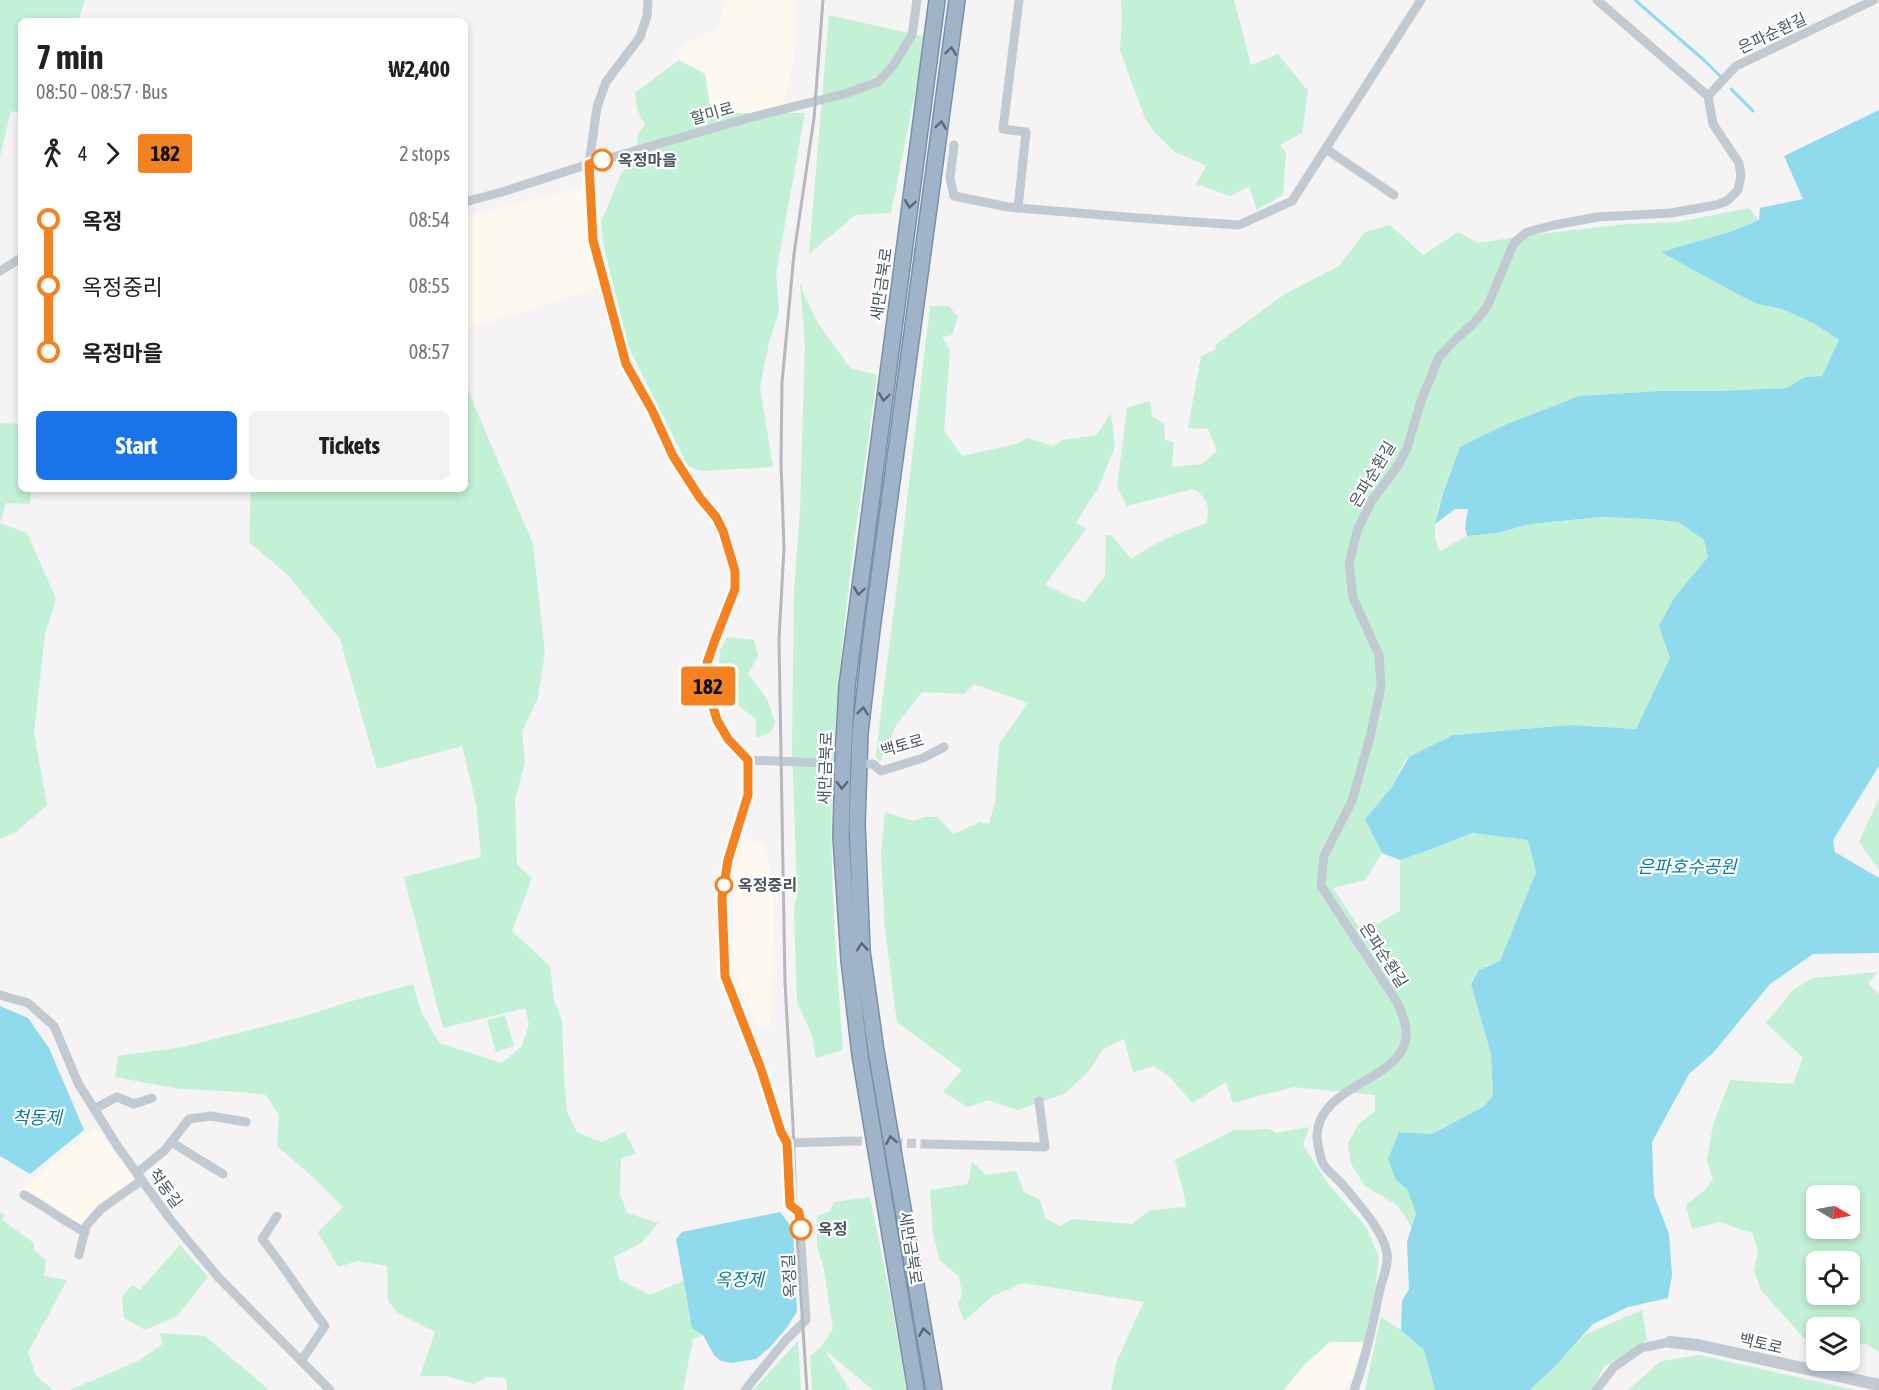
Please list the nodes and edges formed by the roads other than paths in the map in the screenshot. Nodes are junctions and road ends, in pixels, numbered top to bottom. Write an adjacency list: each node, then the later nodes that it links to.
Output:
1 (648, 0): 12 (street)
2 (917, 0): 12 (street, 할미로)
3 (937, 0): 42 (highway, 새만금북로, one-way to 42)
4 (957, 0): 43 (highway, 새만금북로, one-way to 4)
5 (1019, 0): 15 (street)
6 (1421, 0): 11 (street)
7 (1597, 0): 9 (street)
8 (1874, 0): 9 (street, 은파순환길)
9 (1708, 96): 44 (street, 은파순환길)
10 (954, 145): 15 (street)
11 (1326, 150): 13 (street); 15 (street)
12 (589, 164): 14 (street, 할미로); 19 (street)
13 (1394, 195)
14 (468, 201)
15 (1018, 208)
16 (18, 260): 17 (street)
17 (0, 271)
18 (944, 747): 21 (street, 백토로)
19 (748, 760): 20 (street); 29 (street, 옥정길)
20 (825, 763)
21 (869, 764)
22 (0, 995): 25 (street, 척동길)
23 (152, 1098): 25 (street)
24 (1039, 1101): 30 (street)
25 (94, 1109): 32 (street, 척동길)
26 (246, 1122): 28 (street)
27 (853, 1141): 29 (street)
28 (171, 1142): 31 (street); 32 (street)
29 (787, 1143): 41 (street, 옥정길)
30 (926, 1144)
31 (223, 1174)
32 (139, 1177): 35 (street); 38 (street, 척동길)
33 (24, 1195): 35 (street)
34 (277, 1216): 38 (street)
35 (85, 1232): 36 (street)
36 (79, 1255)
37 (1670, 1342): 39 (street, 백토로); 45 (street)
38 (301, 1361): 40 (street, 척동길)
39 (1879, 1385)
40 (330, 1390)
41 (745, 1390)
42 (916, 1390)
43 (934, 1390)
44 (1354, 1390)
45 (1596, 1390)

